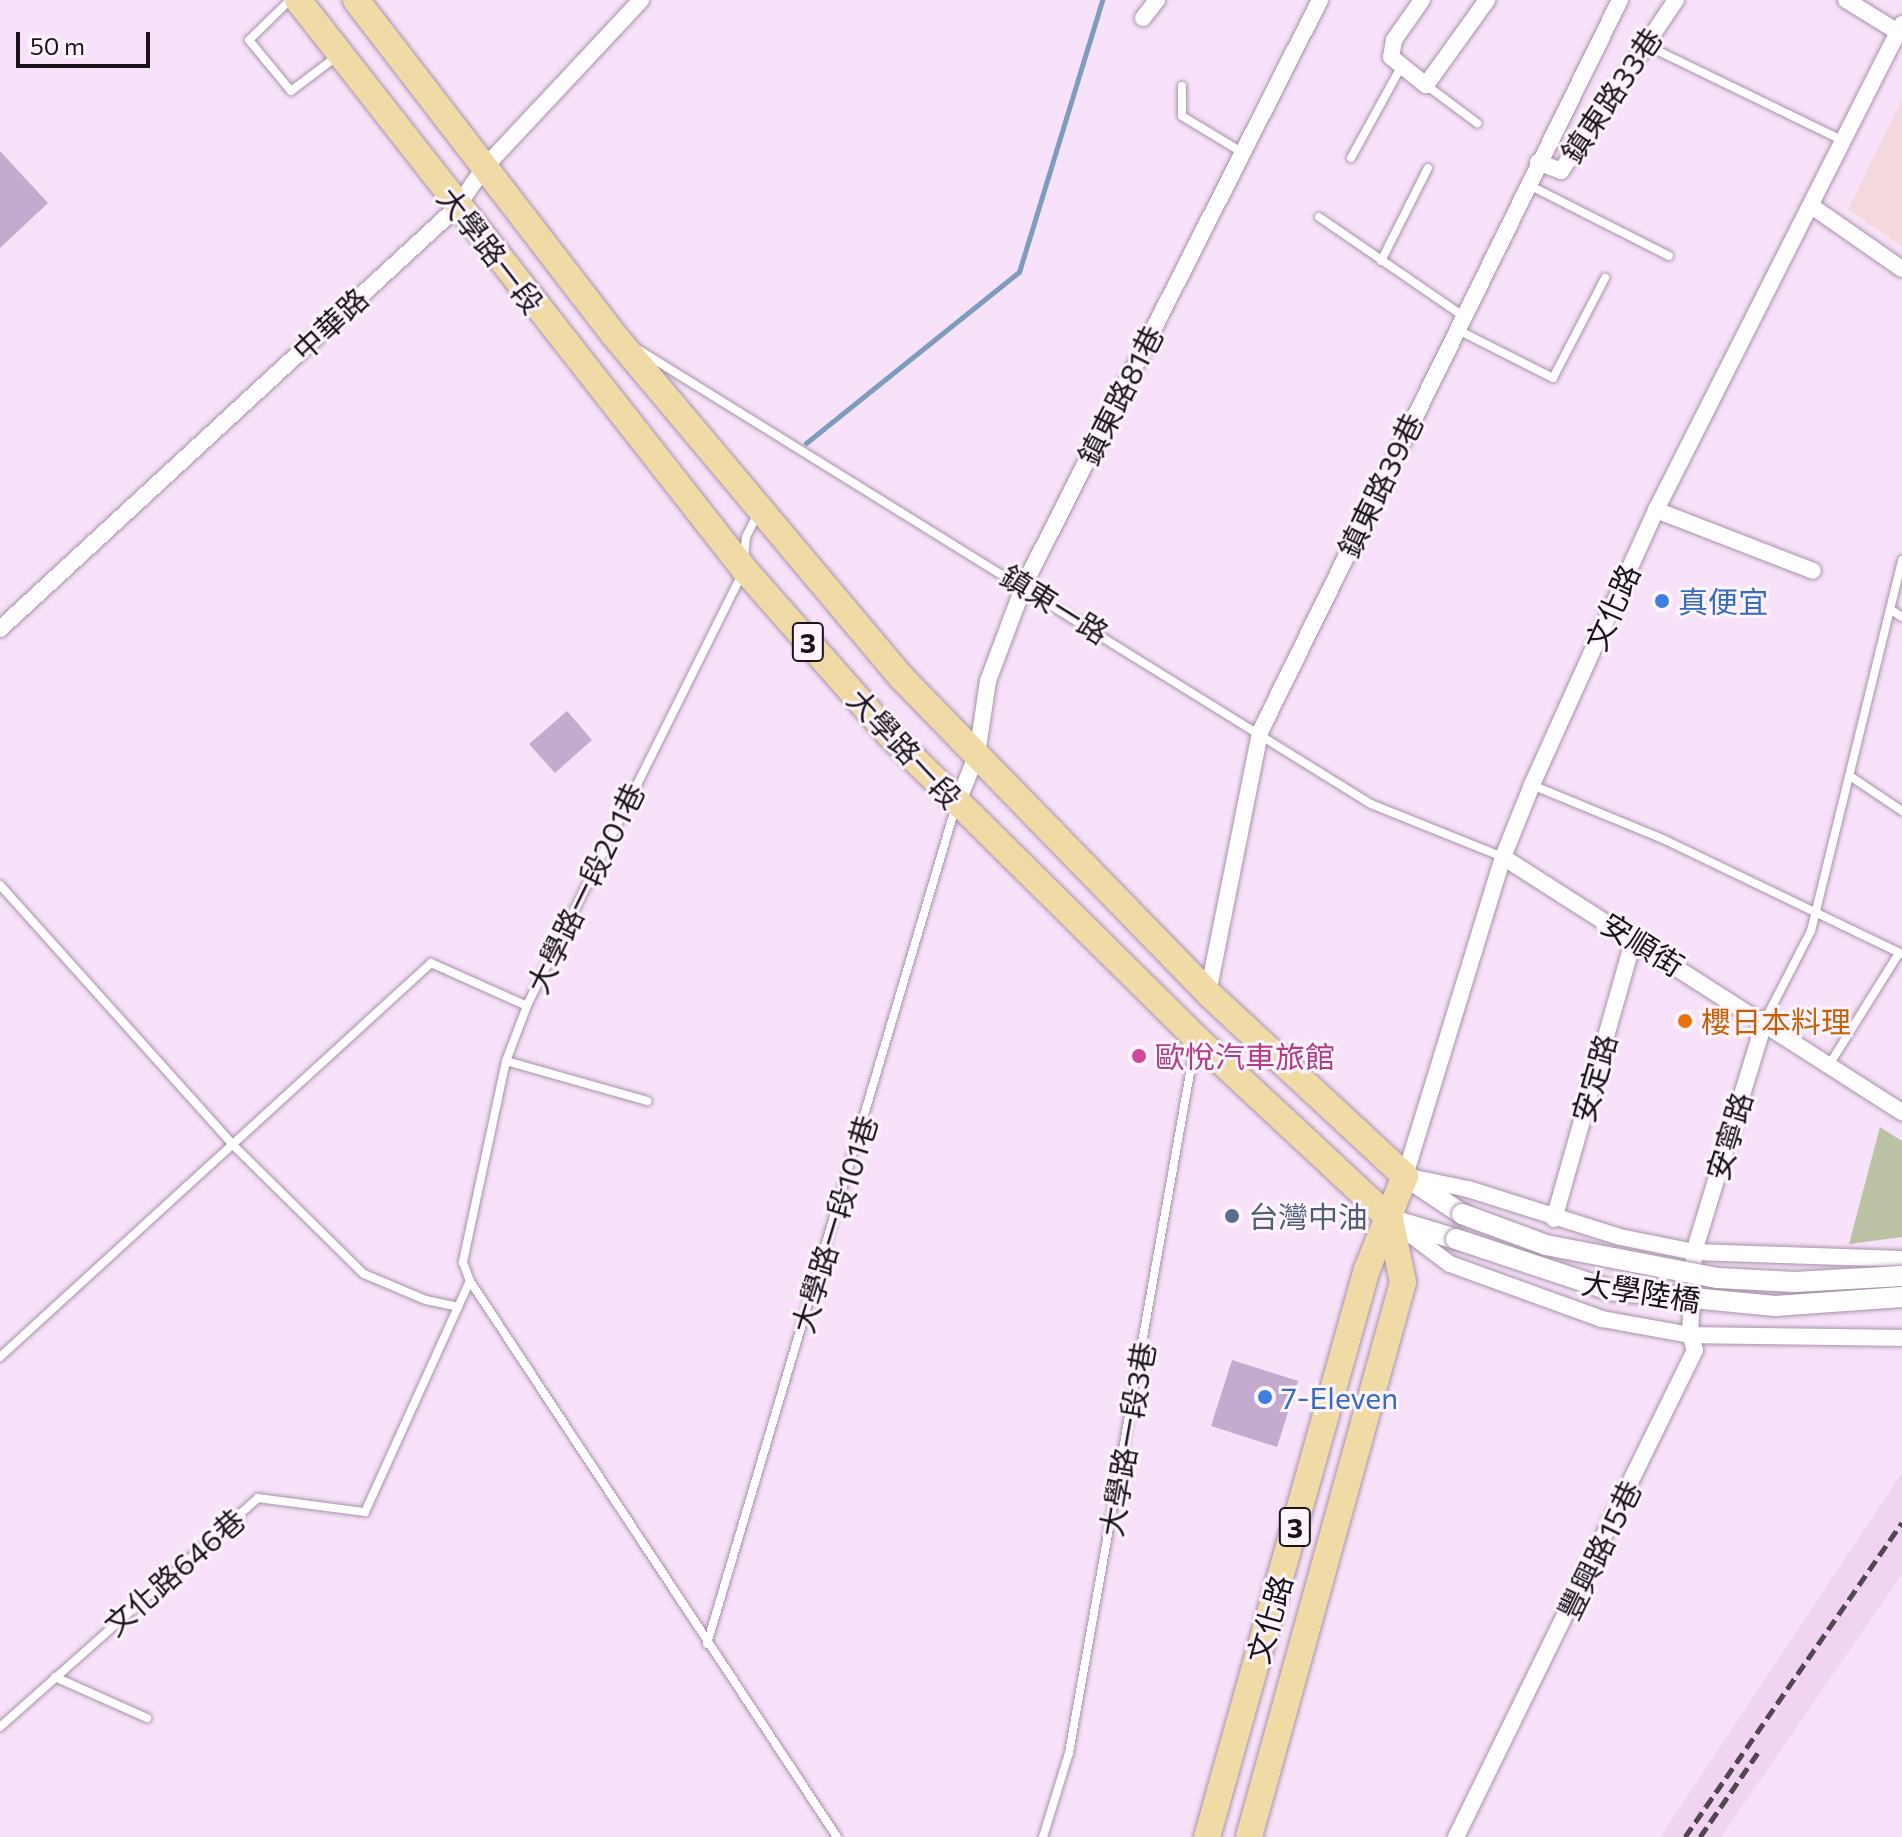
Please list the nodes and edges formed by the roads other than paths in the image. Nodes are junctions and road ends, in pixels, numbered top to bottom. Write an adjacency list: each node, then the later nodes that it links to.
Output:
1 (290, 0): 15 (lane)
2 (298, 0): 15 (main road, 大學路一段 / 3)
3 (356, 0): 24 (main road, 大學路一段 / 3)
4 (641, 0): 24 (street, 中華路)
5 (1157, 0): 12 (street)
6 (1320, 0): 21 (street, 鎮東路81巷)
7 (1422, 0): 16 (street)
8 (1487, 0): 17 (street)
9 (1620, 0): 23 (street, 鎮東路39巷)
10 (1676, 0): 14 (street, 鎮東路33巷)
11 (1846, 0): 13 (street)
12 (1143, 18)
13 (1900, 28): 20 (street, 文化路)
14 (1646, 45): 20 (lane); 23 (street, 鎮東路33巷)
15 (339, 54): 28 (main road, 大學路一段 / 3)
16 (1400, 69): 17 (street); 22 (lane)
17 (1426, 85): 19 (lane)
18 (1182, 86): 21 (lane)
19 (1477, 123)
20 (1845, 142): 27 (street, 文化路)
21 (1243, 153): 41 (street, 鎮東路81巷)
22 (1351, 158)
23 (1538, 162): 26 (street, 鎮東路39巷)
24 (484, 168): 28 (street, 中華路); 35 (main road, 大學路一段 / 3)
25 (1428, 168): 31 (lane)
26 (1527, 184): 30 (lane); 34 (street, 鎮東路39巷)
27 (1813, 207): 32 (street); 36 (street, 文化路)
28 (456, 208): 39 (main road, 大學路一段 / 3); 44 (street, 中華路)
29 (1319, 217): 31 (lane)
30 (1669, 256)
31 (1381, 261): 34 (lane)
32 (1902, 269)
33 (1605, 278): 34 (lane)
34 (1459, 322): 45 (street, 鎮東路39巷)
35 (614, 335): 37 (main road, 大學路一段 / 3); 41 (lane, 鎮東一路)
36 (1656, 510): 40 (street); 48 (street, 文化路)
37 (759, 512): 39 (lane, 大學路一段201巷); 46 (main road, 大學路一段 / 3)
38 (1902, 560): 42 (lane)
39 (744, 569): 49 (main road, 大學路一段 / 3); 57 (lane, 大學路一段201巷)
40 (1813, 571)
41 (1024, 585): 45 (lane, 鎮東一路); 46 (street, 鎮東路81巷)
42 (1890, 609): 43 (lane); 47 (lane)
43 (1902, 617)
44 (0, 629)
45 (1260, 732): 51 (lane, 鎮東一路); 56 (street, 鎮東路39巷)
46 (977, 754): 49 (street, 鎮東路81巷); 56 (main road, 大學路一段 / 3)
47 (1850, 776): 50 (lane); 53 (lane)
48 (1532, 785): 51 (street, 文化路); 53 (lane)
49 (957, 804): 59 (main road, 大學路一段 / 3); 77 (lane, 大學路一段101巷)
50 (1902, 811)
51 (1503, 857): 54 (street, 安順街); 65 (street, 文化路)
52 (0, 885): 64 (lane)
53 (1815, 912): 55 (lane); 58 (lane)
54 (1634, 938): 58 (street, 安順街); 67 (street, 安定路)
55 (1900, 953): 61 (lane)
56 (1208, 993): 65 (main road, 大學路一段 / 3)
57 (527, 1006): 60 (lane, 大學路一段201巷); 64 (lane)
58 (1765, 1020): 61 (street, 安順街); 68 (street, 安寧路)
59 (1196, 1038): 66 (main road, 大學路一段 / 3); 82 (lane, 大學路一段3巷)
60 (506, 1061): 62 (lane); 71 (lane, 大學路一段201巷)
61 (1829, 1065): 63 (street, 安順街)
62 (647, 1101)
63 (1902, 1112)
64 (234, 1146): 73 (lane); 76 (lane)
65 (1405, 1176): 66 (main road, 文化路 / 3); 67 (street); 70 (street, 大學陸橋, bridge)
66 (1390, 1219): 72 (street, 大學陸橋, bridge); 74 (street); 83 (main road, 文化路 / 3); 84 (main road, 文化路 / 3)
67 (1554, 1219): 68 (street)
68 (1694, 1252): 69 (street); 74 (street, 豐興路15巷)
69 (1902, 1259)
70 (1902, 1276)
71 (470, 1281): 73 (lane, 文化路646巷); 77 (lane)
72 (1902, 1297)
73 (458, 1307): 78 (lane, 文化路646巷)
74 (1690, 1335): 75 (street); 85 (street, 豐興路15巷)
75 (1902, 1338)
76 (0, 1357)
77 (707, 1644): 81 (lane)
78 (55, 1677): 79 (lane); 80 (lane, 文化路646巷)
79 (147, 1718)
80 (0, 1727)
81 (837, 1837)
82 (1043, 1837)
83 (1207, 1837)
84 (1249, 1837)
85 (1456, 1837)

